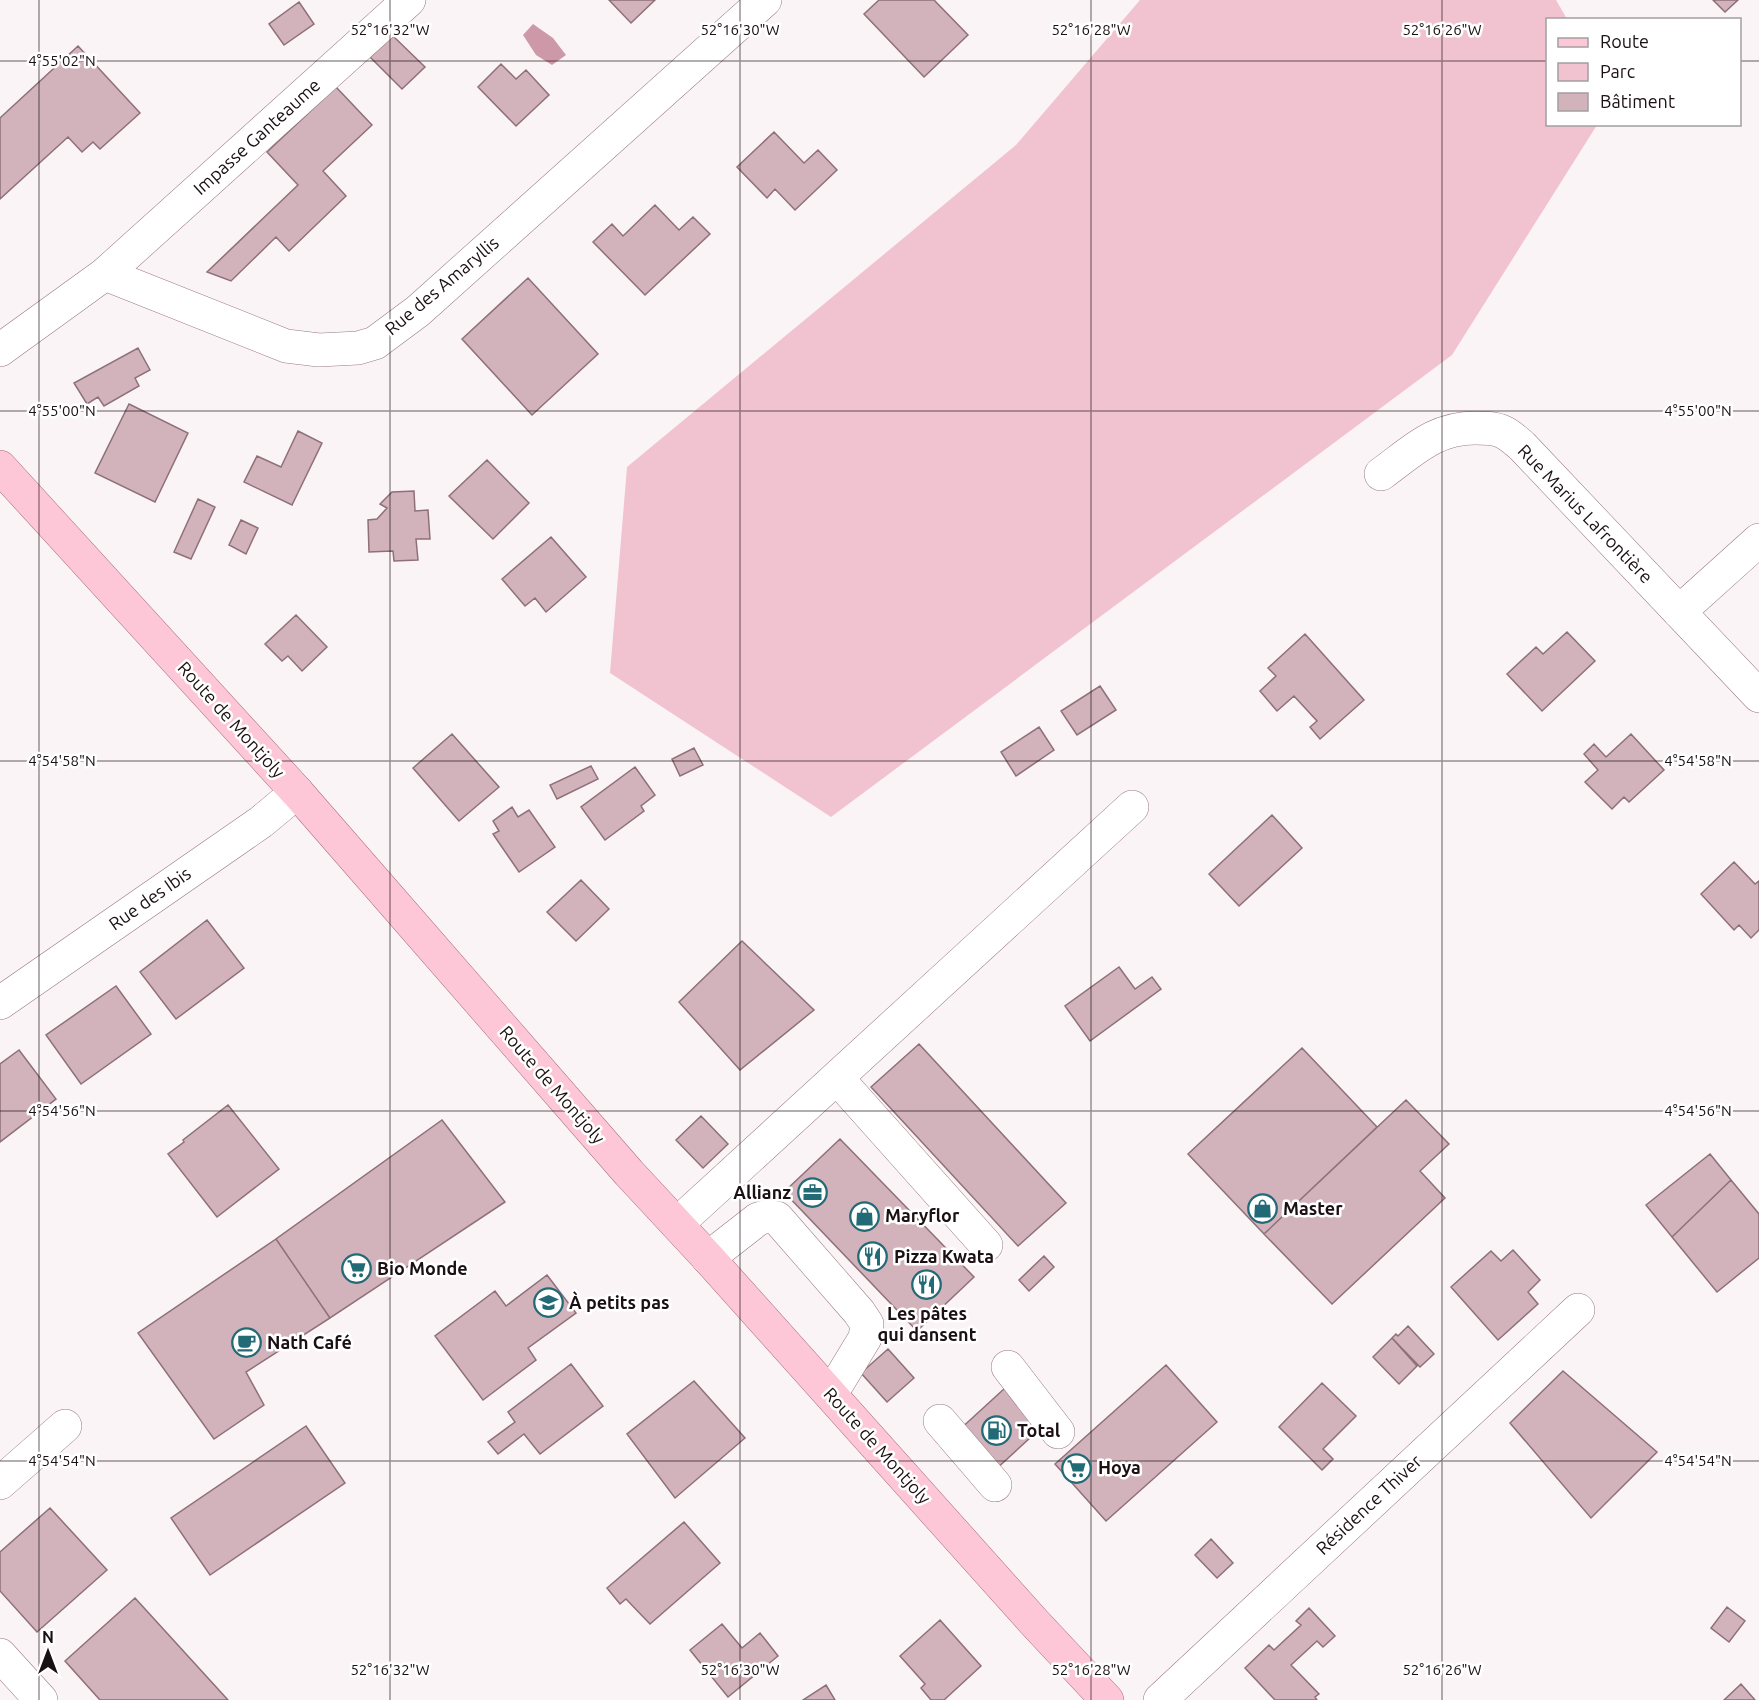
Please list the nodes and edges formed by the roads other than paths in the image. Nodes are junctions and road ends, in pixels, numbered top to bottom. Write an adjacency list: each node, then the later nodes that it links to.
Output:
1 (409, 0): 3 (street, Impasse Ganteaume)
2 (765, 0): 3 (street, Rue des Amaryllis)
3 (105, 274): 4 (street)
4 (0, 350)
5 (0, 467): 10 (main road, Route de Montjoly)
6 (1381, 474): 8 (street, Rue Marius Lafrontière)
7 (1759, 540): 8 (street)
8 (1679, 612): 9 (street, Rue Marius Lafrontière)
9 (1759, 696)
10 (297, 792): 12 (street, Rue des Ibis); 14 (main road, Route de Montjoly)
11 (1132, 807): 13 (street)
12 (0, 1003)
13 (837, 1078): 14 (street); 15 (street)
14 (677, 1224): 16 (main road, Route de Montjoly)
15 (986, 1245)
16 (708, 1258): 19 (main road, Route de Montjoly); 19 (street)
17 (1578, 1310): 28 (street, Résidence Thiver)
18 (1008, 1367): 22 (street)
19 (831, 1394): 27 (main road, Route de Montjoly)
20 (940, 1421): 24 (street)
21 (65, 1426): 23 (street)
22 (1058, 1432)
23 (0, 1484)
24 (995, 1485)
25 (0, 1654): 26 (street)
26 (41, 1700)
27 (1107, 1700)
28 (1160, 1700)

